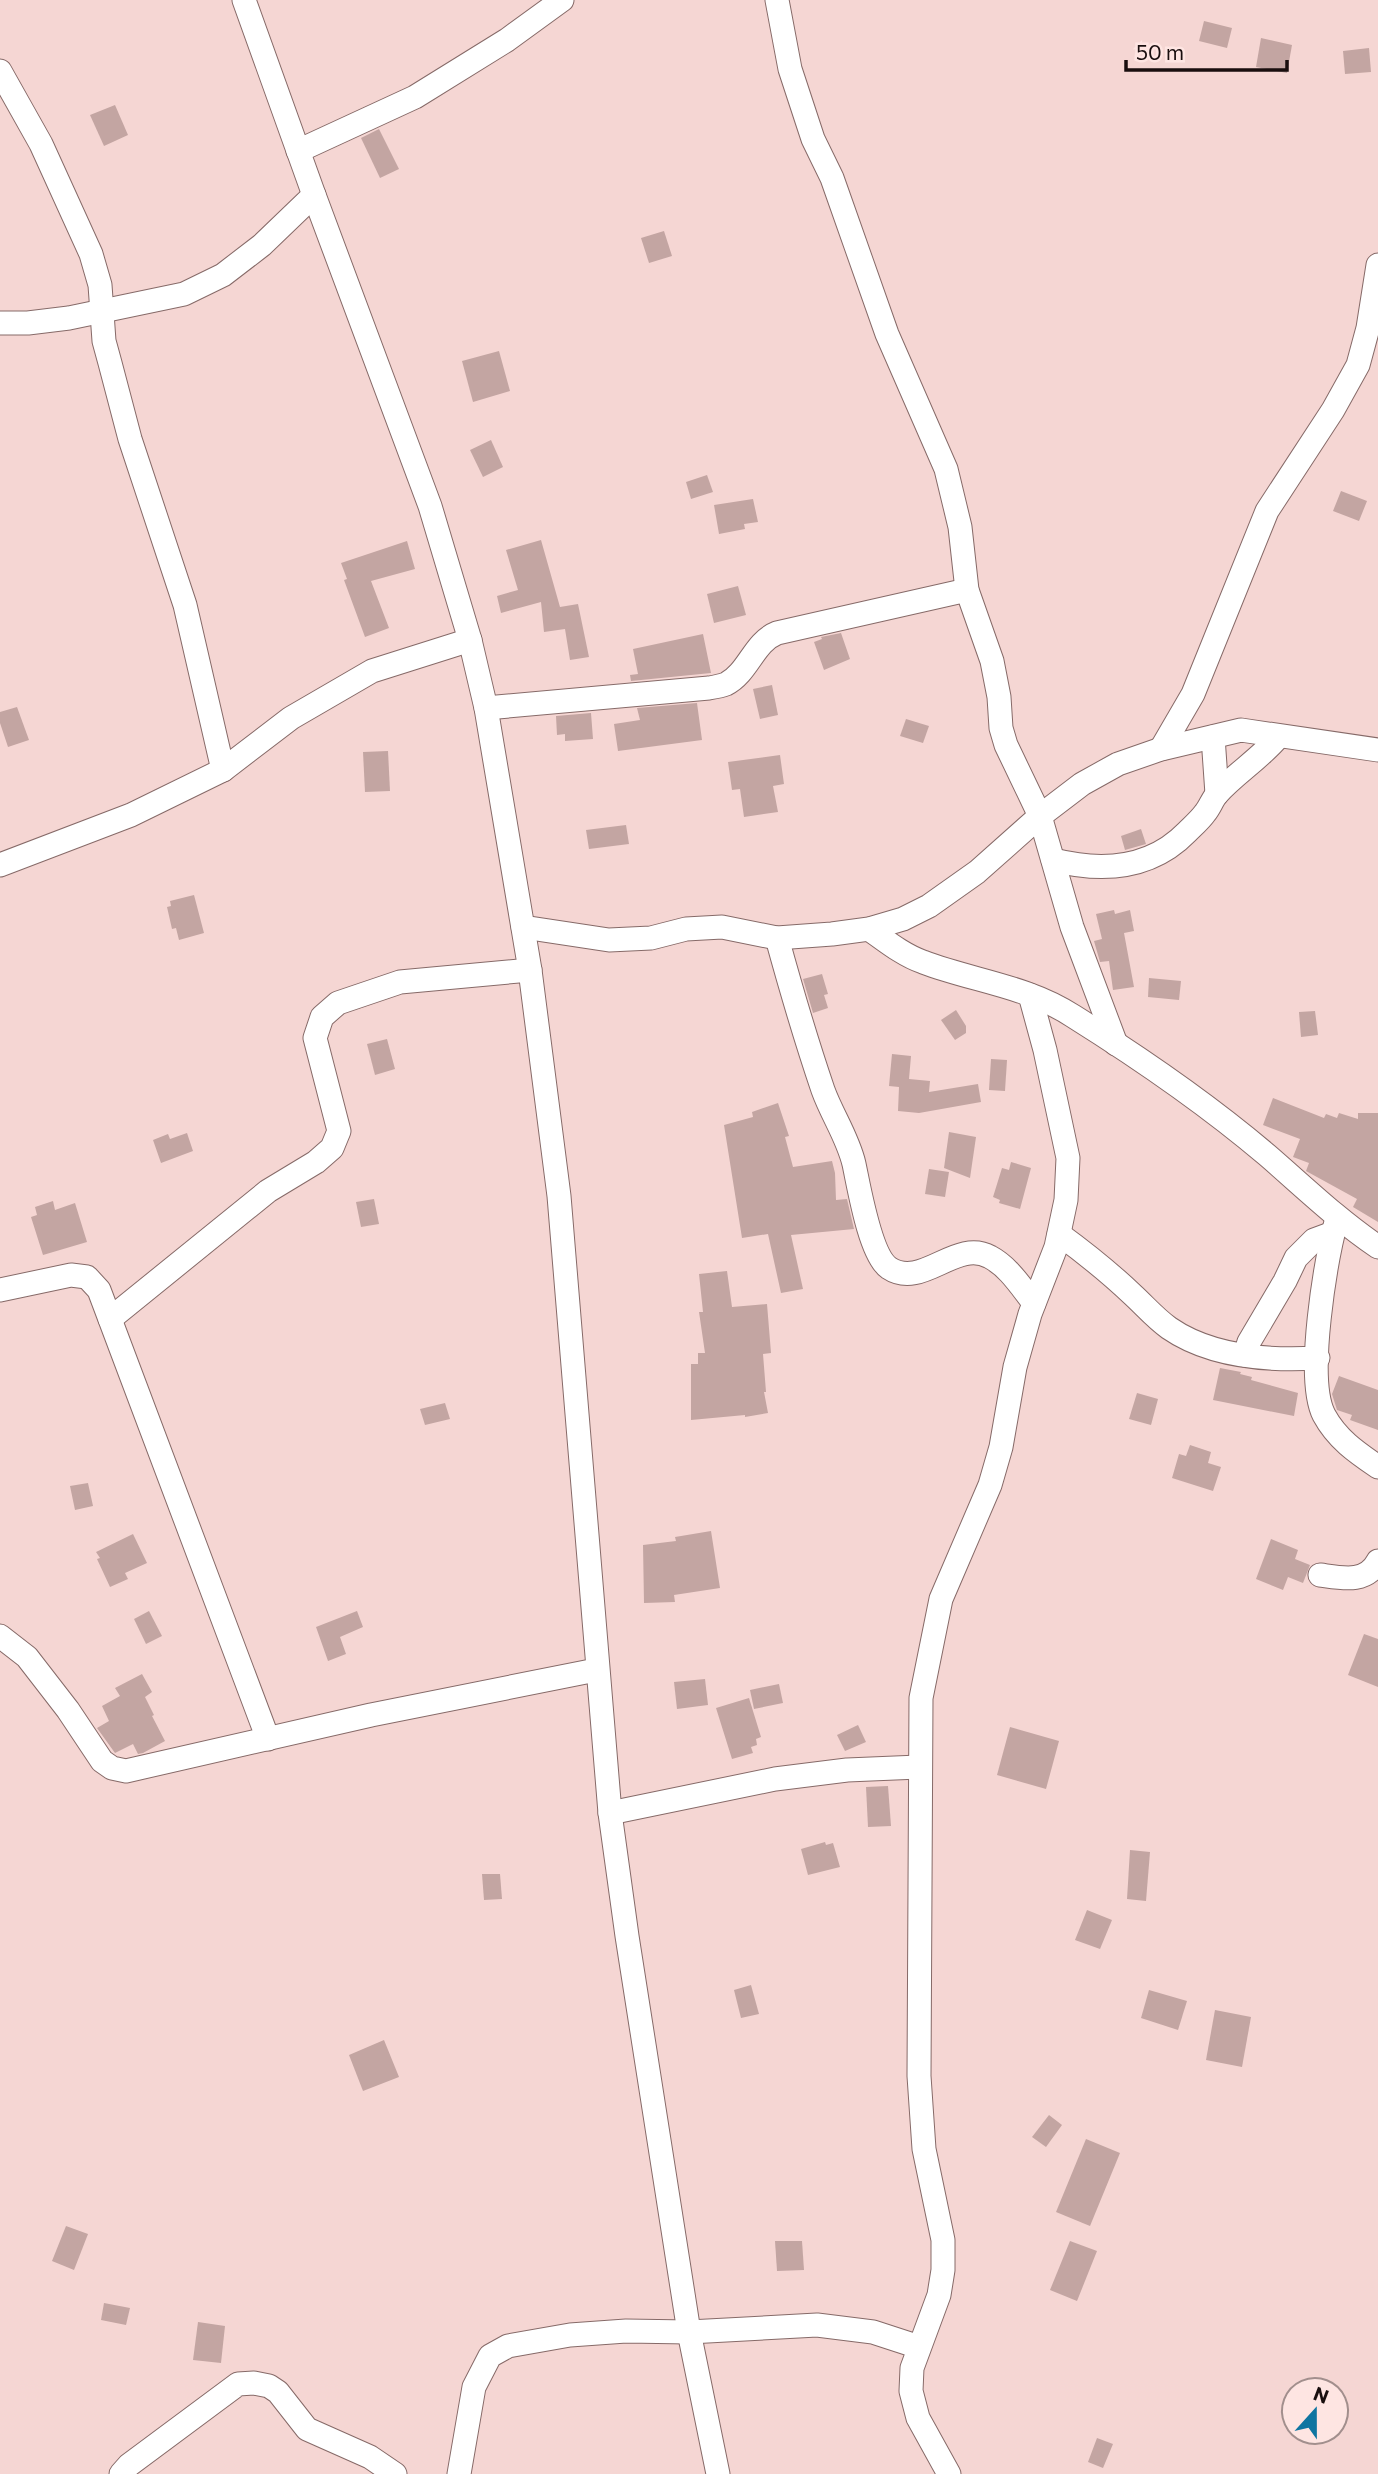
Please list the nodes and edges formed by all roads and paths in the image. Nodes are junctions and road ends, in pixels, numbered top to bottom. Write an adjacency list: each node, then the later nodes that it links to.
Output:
1 (244, 0): 5 (street)
2 (562, 0): 5 (street)
3 (777, 0): 10 (street)
4 (0, 71): 8 (street)
5 (298, 150): 6 (street)
6 (314, 195): 8 (street); 11 (street)
7 (1378, 265): 15 (street)
8 (103, 312): 9 (street); 17 (street)
9 (0, 323)
10 (967, 590): 12 (street); 19 (street)
11 (470, 640): 12 (street); 17 (street)
12 (486, 708): 22 (street)
13 (1279, 736): 14 (street); 16 (street); 18 (street)
14 (1213, 737): 15 (street); 18 (street)
15 (1161, 750): 19 (street)
16 (1378, 750)
17 (223, 770): 21 (street)
18 (1217, 794): 20 (street)
19 (1040, 816): 20 (street); 23 (street)
20 (1052, 860): 27 (street)
21 (0, 865)
22 (523, 927): 24 (street); 25 (street)
23 (869, 929): 24 (street); 26 (street)
24 (777, 938): 32 (street)
25 (530, 970): 33 (street); 40 (street)
26 (1030, 995): 27 (street); 29 (street)
27 (1116, 1044): 28 (street)
28 (1335, 1225): 30 (street); 34 (street); 35 (street)
29 (1059, 1234): 32 (street); 34 (street)
30 (1378, 1247)
31 (0, 1290): 33 (street)
32 (1034, 1303): 42 (street)
33 (110, 1319): 41 (street)
34 (1245, 1355): 35 (street)
35 (1318, 1358): 36 (street)
36 (1378, 1467)
37 (1378, 1561): 38 (street)
38 (1320, 1575)
39 (0, 1636): 41 (street)
40 (596, 1670): 41 (street); 43 (street)
41 (268, 1739)
42 (919, 1767): 43 (street); 45 (street)
43 (610, 1813): 44 (street)
44 (689, 2332): 45 (street); 48 (street); 49 (street)
45 (919, 2347): 50 (street)
46 (121, 2474): 47 (street)
47 (395, 2474)
48 (459, 2474)
49 (718, 2474)
50 (949, 2474)

